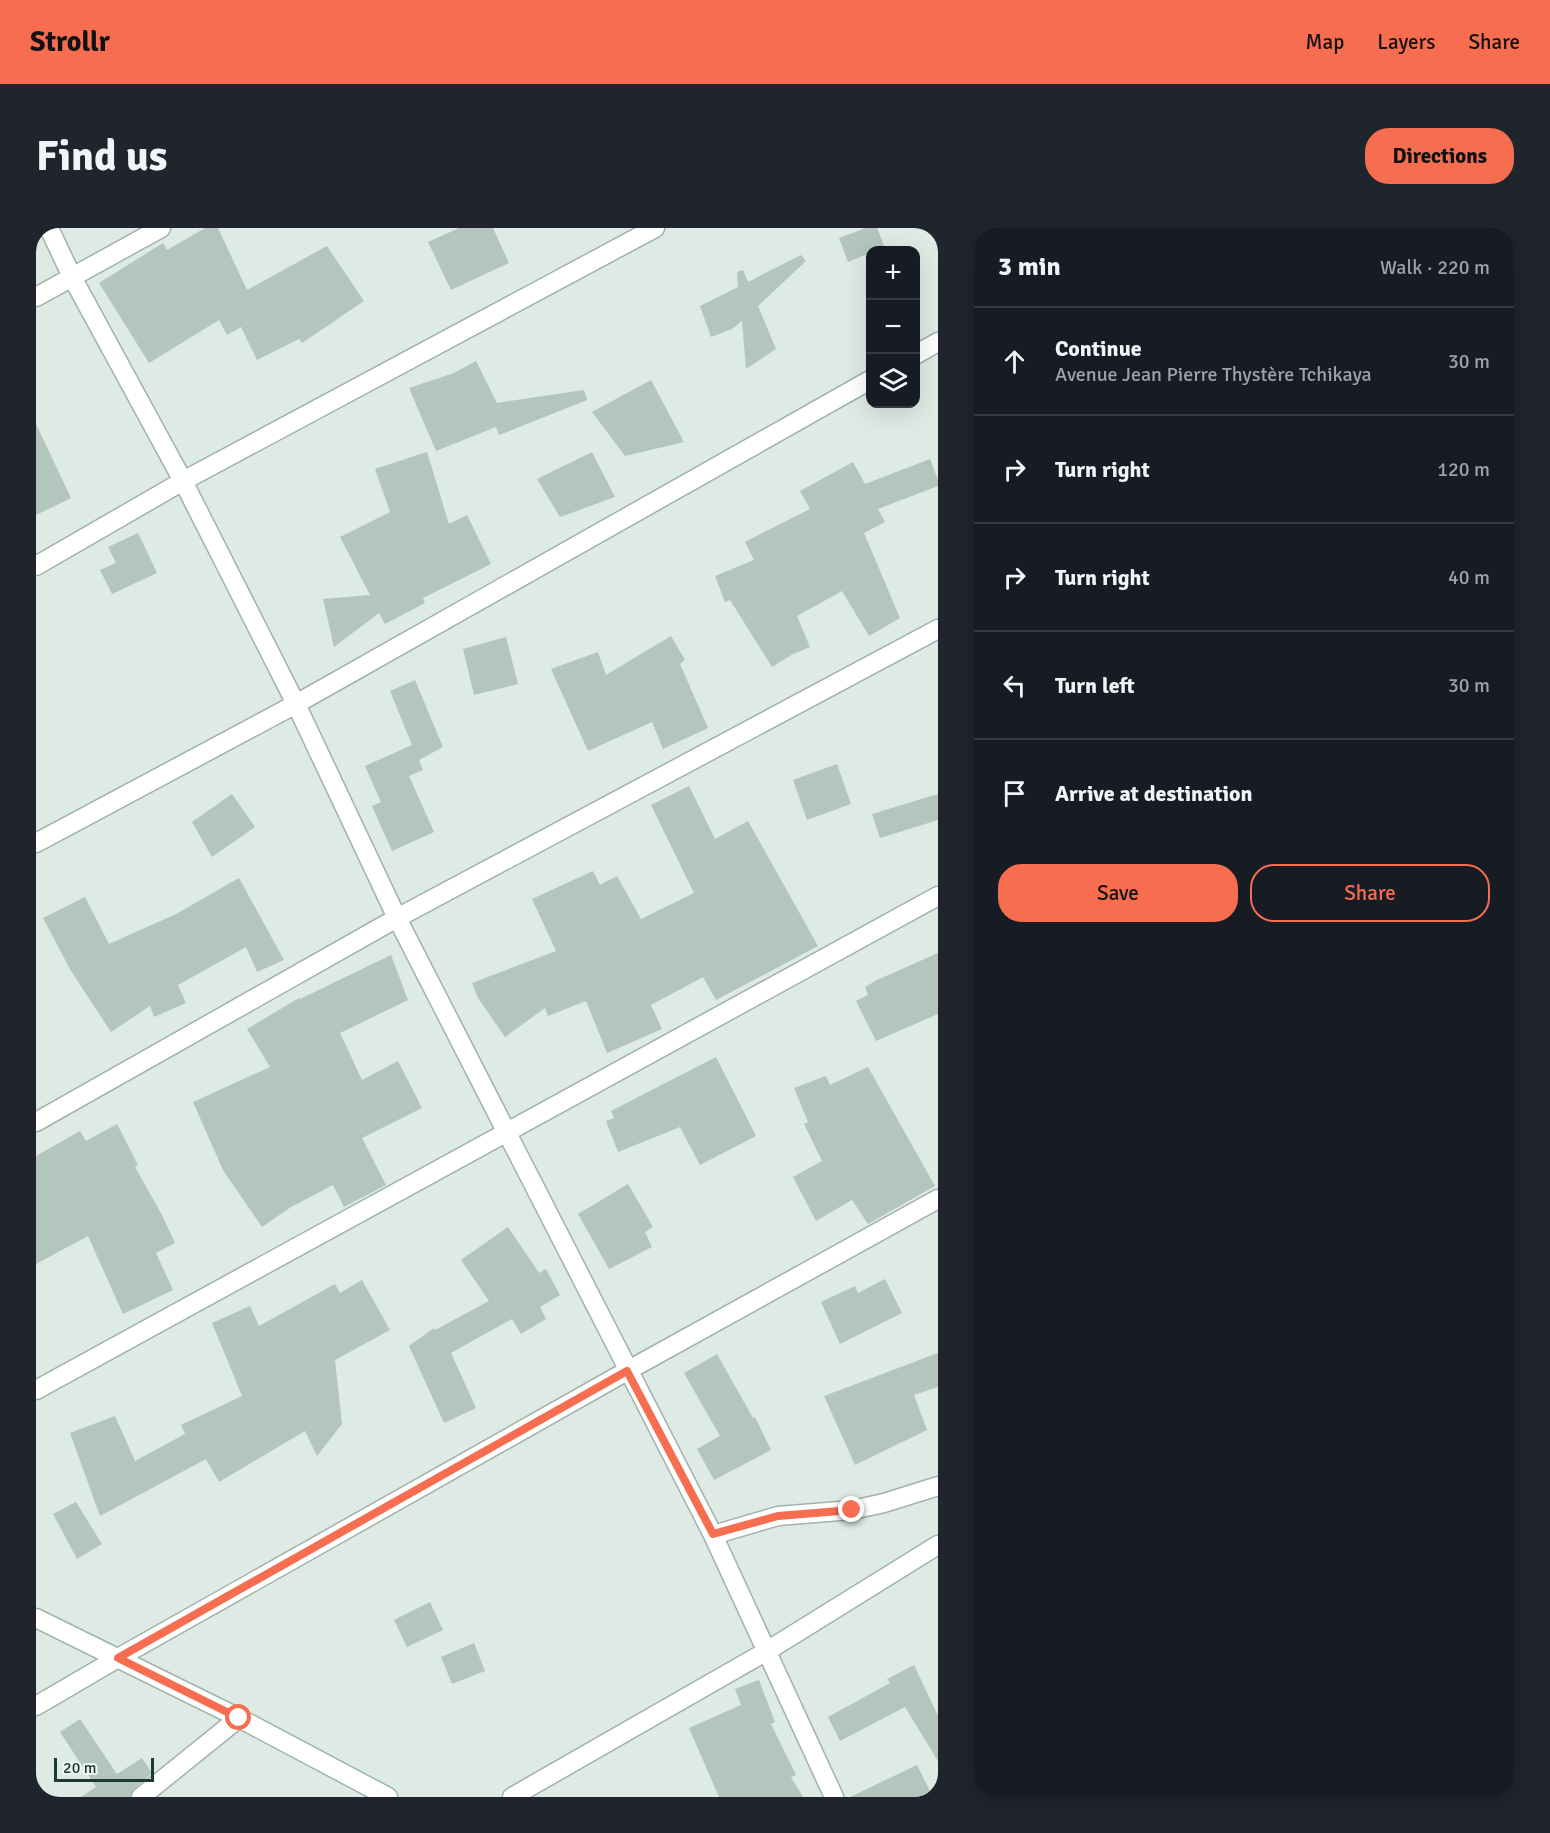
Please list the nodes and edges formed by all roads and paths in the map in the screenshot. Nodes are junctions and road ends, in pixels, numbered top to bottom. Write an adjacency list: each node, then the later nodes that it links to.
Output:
1 (49, 228): 4 (street)
2 (161, 228): 4 (street)
3 (655, 228): 9 (street)
4 (72, 277): 5 (street); 9 (street)
5 (36, 297)
6 (938, 342): 7 (street)
7 (917, 354)
8 (866, 382): 12 (street)
9 (183, 481): 10 (street); 12 (street)
10 (36, 566)
11 (938, 629): 15 (street)
12 (296, 704): 13 (street); 15 (street)
13 (36, 843)
14 (938, 896): 17 (street)
15 (397, 918): 16 (street); 17 (street)
16 (36, 1122)
17 (507, 1133): 19 (street); 20 (street)
18 (938, 1199): 19 (street)
19 (627, 1371): 22 (street); 26 (street)
20 (36, 1390)
21 (938, 1486): 22 (street)
22 (713, 1534): 25 (street)
23 (938, 1545): 25 (street)
24 (36, 1618): 26 (street)
25 (767, 1651): 31 (street); 32 (street)
26 (118, 1658): 27 (street); 28 (street)
27 (36, 1706)
28 (239, 1718): 29 (street); 30 (street)
29 (141, 1797)
30 (388, 1797)
31 (512, 1797)
32 (834, 1797)

